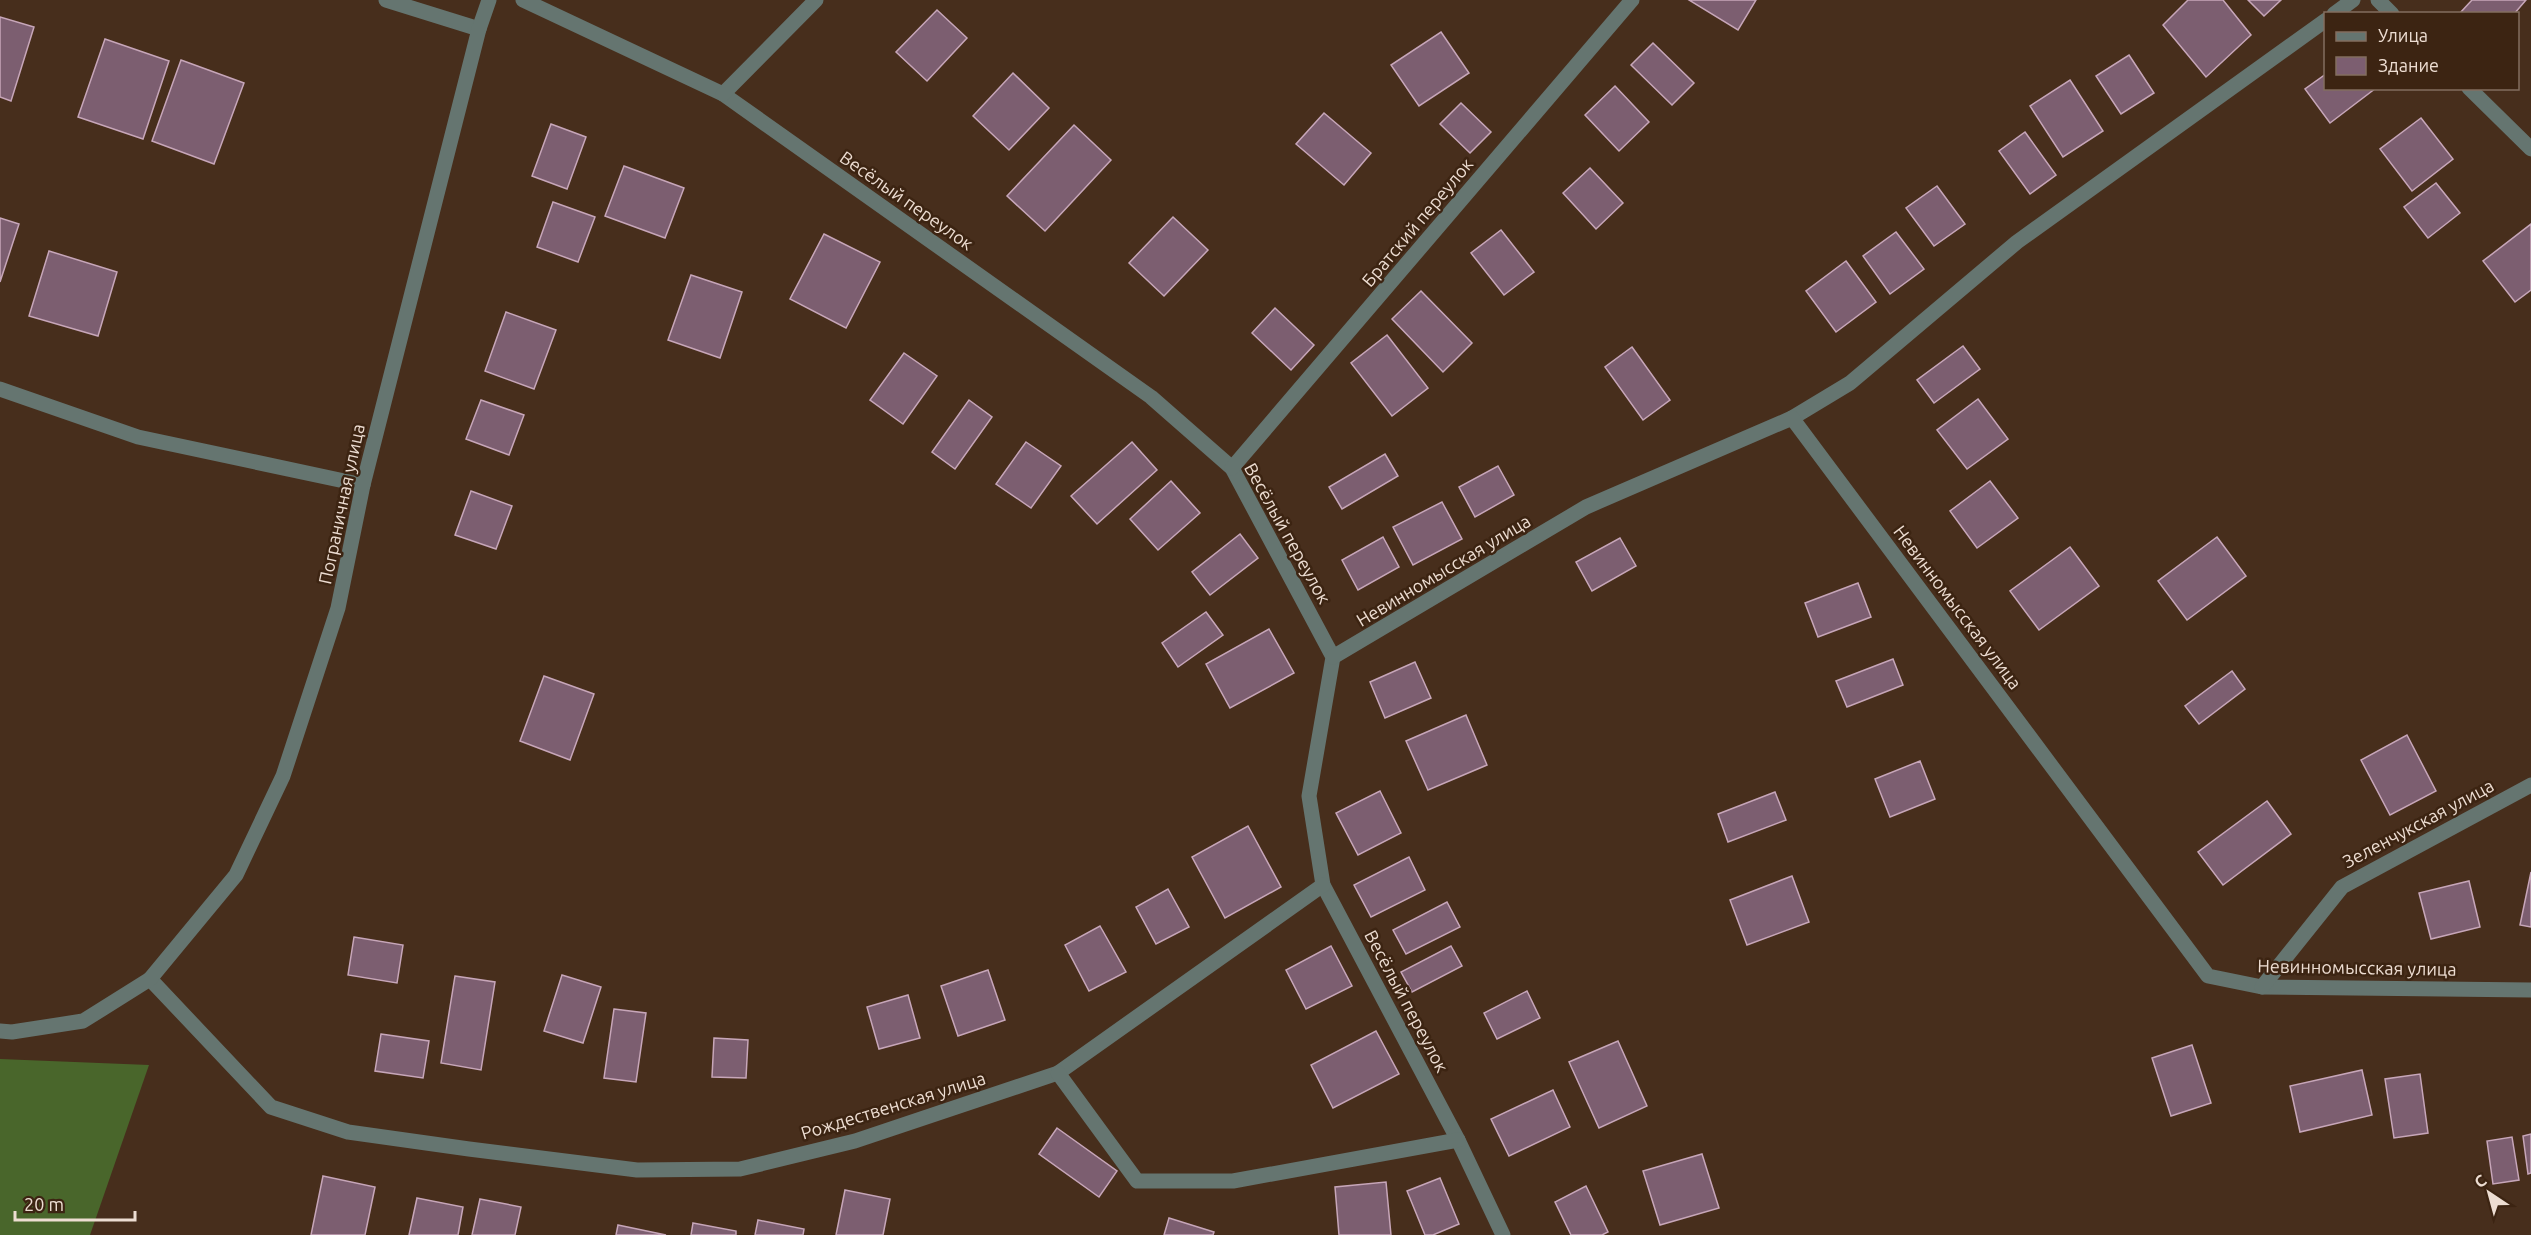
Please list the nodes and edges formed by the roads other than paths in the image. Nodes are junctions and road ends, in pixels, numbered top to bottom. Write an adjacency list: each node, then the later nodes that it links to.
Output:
1 (386, 0): 11 (street)
2 (489, 0): 11 (street, Пограничная улица)
3 (524, 0): 13 (street, Весёлый переулок)
4 (816, 0): 13 (street)
5 (1632, 0): 17 (street, Братский переулок)
6 (2353, 0): 8 (street)
7 (2378, 0): 9 (street)
8 (2337, 12)
9 (2390, 12)
10 (2324, 21): 16 (street)
11 (479, 29): 18 (street, Пограничная улица)
12 (2471, 90): 14 (street)
13 (723, 94): 17 (street, Весёлый переулок)
14 (2531, 148)
15 (0, 389): 18 (street)
16 (1792, 418): 19 (street, Невинномысская улица); 23 (street, Невинномысская улица)
17 (1232, 468): 19 (street, Весёлый переулок)
18 (363, 485): 22 (street, Пограничная улица)
19 (1333, 657): 21 (street, Весёлый переулок)
20 (2531, 785): 23 (street, Зеленчукская улица)
21 (1323, 885): 26 (street, Рождественская улица); 27 (street, Весёлый переулок)
22 (150, 979): 25 (street, Пограничная улица); 26 (street, Рождественская улица)
23 (2262, 987): 24 (street, Невинномысская улица)
24 (2531, 990)
25 (0, 1031)
26 (1058, 1073): 27 (street)
27 (1458, 1140): 28 (street, Весёлый переулок)
28 (1503, 1235)

